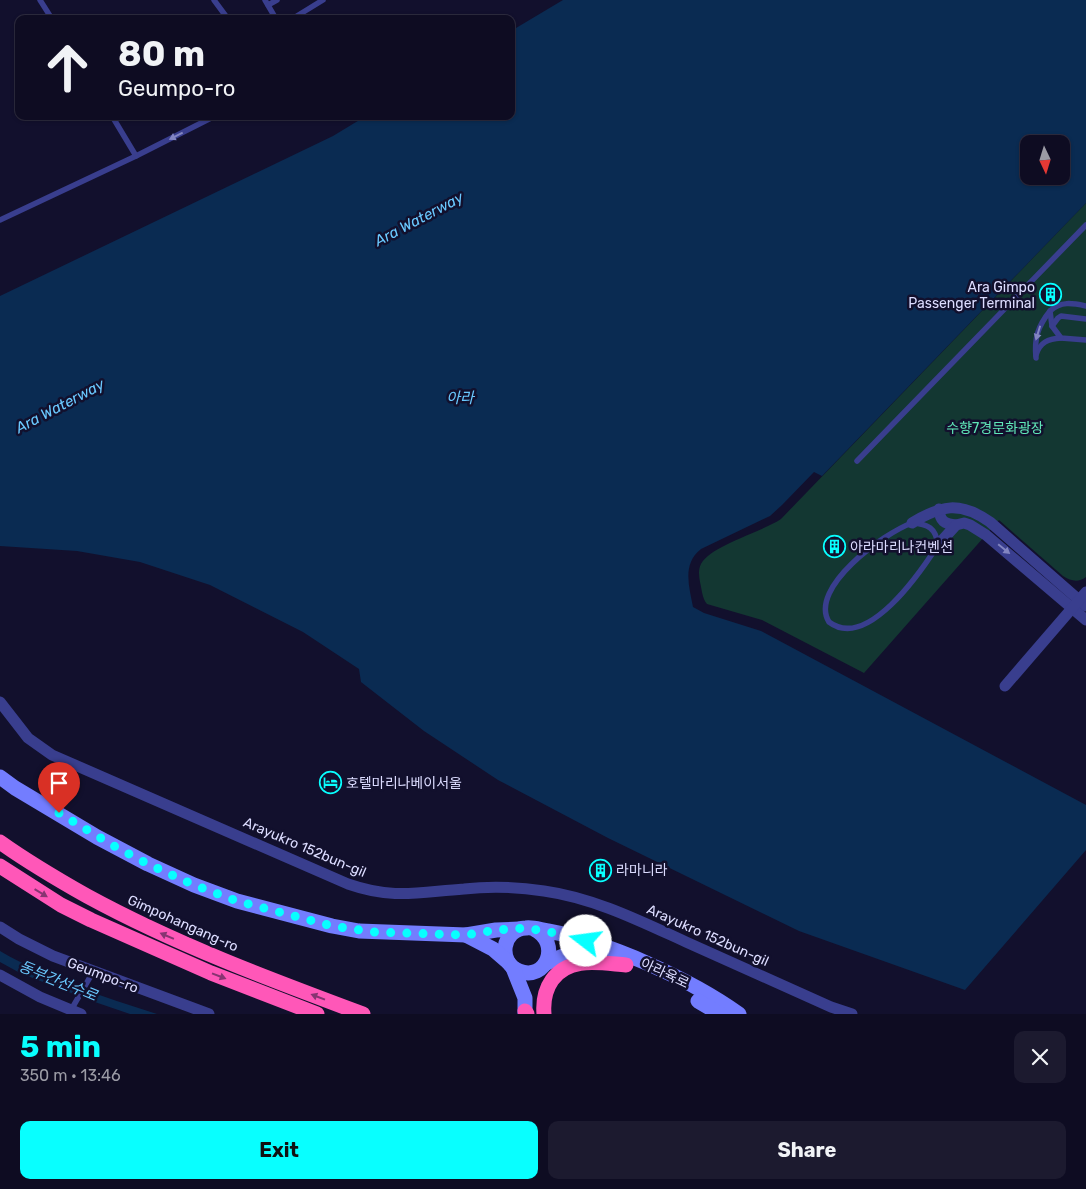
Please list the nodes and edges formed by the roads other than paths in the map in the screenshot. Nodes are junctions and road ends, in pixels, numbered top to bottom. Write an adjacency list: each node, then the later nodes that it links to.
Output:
1 (40, 0): 6 (lane)
2 (214, 0): 7 (lane)
3 (277, 0): 5 (lane)
4 (323, 0): 9 (lane)
5 (267, 3): 8 (lane)
6 (49, 15)
7 (225, 15)
8 (274, 15)
9 (299, 15)
10 (114, 120): 12 (lane)
11 (207, 120): 12 (lane, one-way to 12)
12 (136, 156): 13 (lane)
13 (0, 220)
14 (1086, 225): 21 (lane)
15 (1086, 306): 16 (lane)
16 (1050, 310): 18 (lane); 19 (lane, one-way to 19)
17 (1086, 319): 18 (lane)
18 (1052, 326): 19 (lane)
19 (1061, 338): 20 (lane)
20 (1086, 340)
21 (857, 461)
22 (939, 509): 23 (street); 24 (street); 25 (street)
23 (984, 518): 26 (street); 28 (street)
24 (912, 523): 27 (lane); 27 (lane)
25 (956, 524): 26 (street); 27 (street)
26 (978, 529): 28 (street, one-way to 28)
27 (938, 545)
28 (1081, 602): 29 (street); 30 (street)
29 (1086, 620)
30 (1005, 686)
31 (0, 702): 52 (street, Arayukro 152bun-gil)
32 (0, 777): 38 (main road)
33 (4, 845): 48 (highway, Gimpohangang-ro, one-way to 33)
34 (0, 866): 47 (highway, one-way to 47)
35 (0, 927): 43 (street, Geumpo-ro)
36 (518, 929): 37 (main road); 38 (main road); 39 (main road)
37 (534, 929): 41 (main road); 51 (main road, 아라육로)
38 (466, 935): 39 (main road)
39 (510, 965): 41 (main road); 44 (main road)
40 (626, 965): 41 (main road); 49 (highway); 50 (main road)
41 (543, 966): 44 (main road)
42 (0, 975): 45 (street)
43 (91, 976): 45 (lane); 46 (street, Geumpo-ro)
44 (526, 1009)
45 (74, 1011)
46 (209, 1014)
47 (317, 1014)
48 (363, 1014)
49 (544, 1014)
50 (720, 1014)
51 (739, 1014)
52 (852, 1014)

